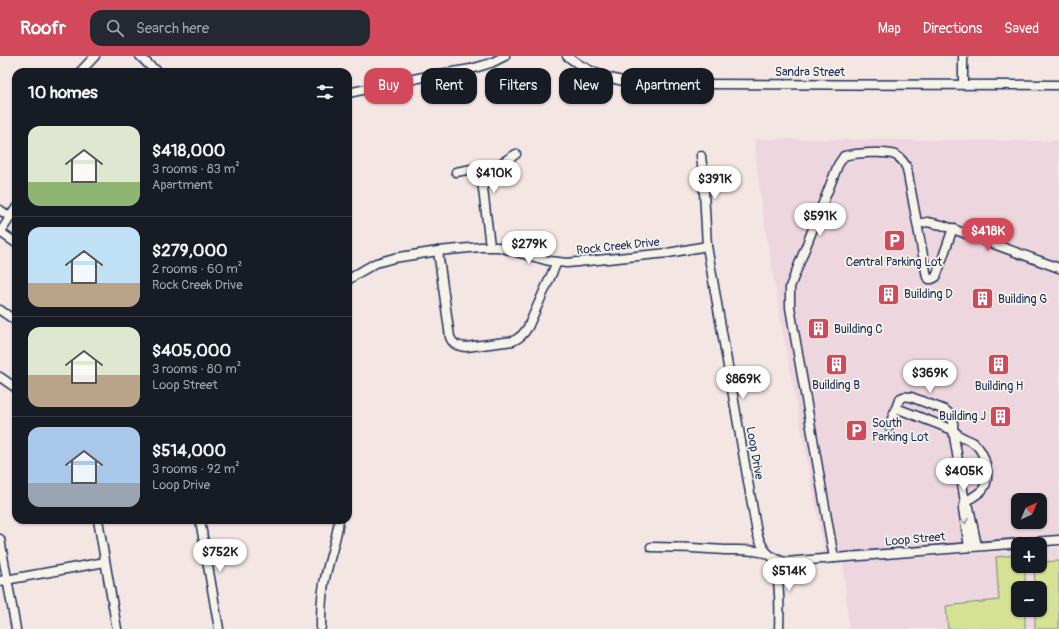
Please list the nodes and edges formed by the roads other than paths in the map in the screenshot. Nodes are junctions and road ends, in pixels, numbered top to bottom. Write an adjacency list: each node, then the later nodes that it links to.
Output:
1 (95, 56): 6 (street)
2 (140, 56): 7 (street)
3 (505, 56): 10 (street)
4 (567, 56): 8 (street, Sandra Street)
5 (963, 56): 8 (street)
6 (84, 68)
7 (154, 68)
8 (963, 84): 9 (street, Sandra Street)
9 (1059, 85)
10 (352, 91)
11 (516, 154): 13 (street)
12 (701, 156): 23 (street, Loop Drive)
13 (483, 170): 14 (street); 22 (street)
14 (456, 172)
15 (0, 210): 17 (street)
16 (12, 214): 17 (street)
17 (10, 217): 20 (street)
18 (918, 224): 19 (street); 19 (street); 46 (street)
19 (953, 228): 26 (street)
20 (0, 232): 21 (street)
21 (12, 240)
22 (490, 246): 24 (street, Rock Creek Drive); 25 (street, Rock Creek Drive)
23 (707, 246): 25 (street, Rock Creek Drive); 45 (street, Loop Drive)
24 (438, 251): 25 (street); 27 (street, Rock Creek Drive)
25 (558, 262)
26 (1059, 268)
27 (352, 277)
28 (0, 310): 29 (street)
29 (12, 318)
30 (0, 377): 31 (street)
31 (12, 385)
32 (896, 408): 33 (street); 34 (street); 34 (street)
33 (889, 427)
34 (953, 430): 35 (street); 36 (street)
35 (965, 438): 36 (street); 37 (street)
36 (956, 446): 37 (street)
37 (965, 502): 44 (street)
38 (99, 524): 47 (street)
39 (201, 524): 52 (street)
40 (338, 524): 49 (street)
41 (0, 539): 48 (street)
42 (1059, 540): 44 (street, Loop Street)
43 (651, 547): 45 (street, Loop Street)
44 (973, 547): 46 (street, Loop Street)
45 (771, 556): 46 (street, Loop Street); 53 (street, Loop Drive)
46 (834, 558)
47 (105, 562): 48 (street); 51 (street)
48 (4, 580): 50 (street)
49 (321, 627)
50 (16, 629)
51 (117, 629)
52 (219, 629)
53 (779, 629)

